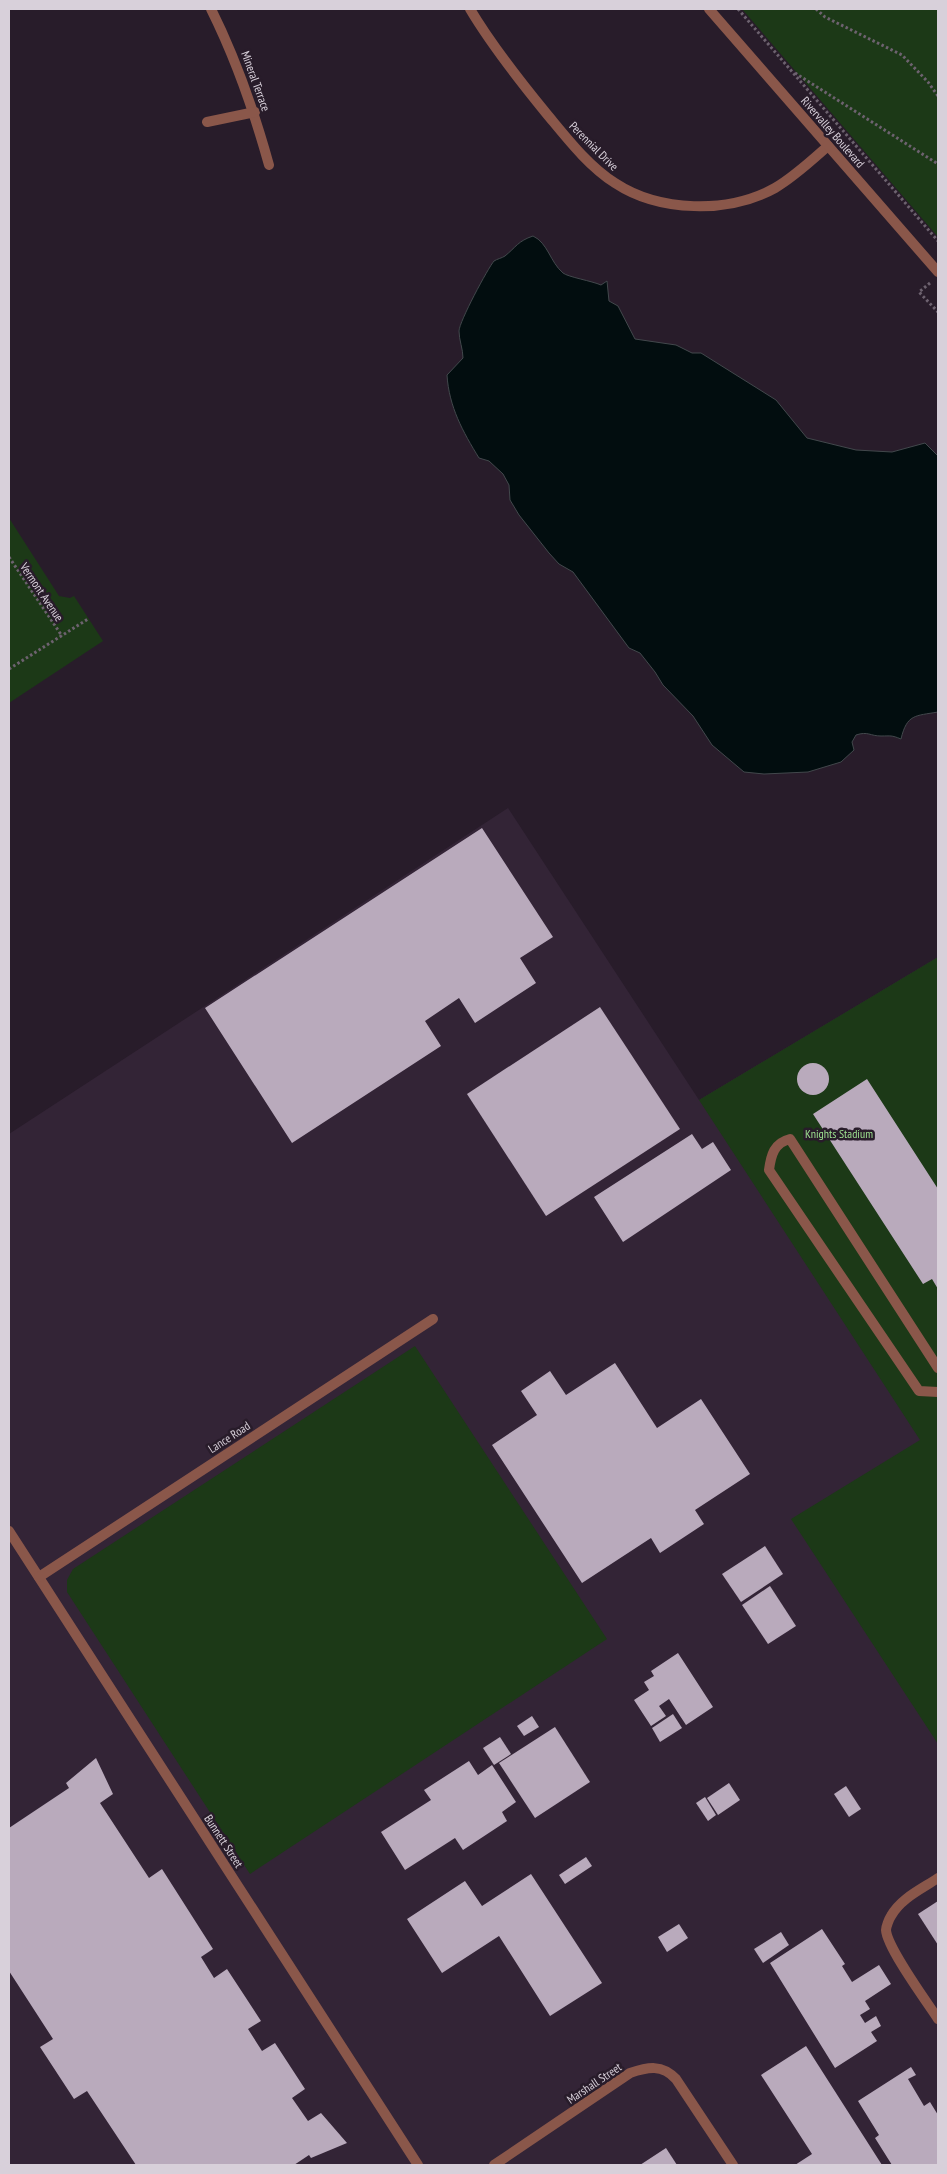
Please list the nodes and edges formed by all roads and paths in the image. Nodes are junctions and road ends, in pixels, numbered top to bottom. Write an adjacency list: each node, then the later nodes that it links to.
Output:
1 (211, 9): 8 (street, Mineral Terrace)
2 (470, 9): 10 (street, Perennial Drive)
3 (709, 9): 10 (street, Rivervalley Boulevard)
4 (738, 9): 6 (path)
5 (816, 9): 7 (path)
6 (792, 71): 11 (path); 13 (path)
7 (938, 96)
8 (254, 112): 9 (street); 12 (street, Mineral Terrace)
9 (207, 122)
10 (828, 146): 14 (street, Rivervalley Boulevard)
11 (938, 164)
12 (269, 165)
13 (938, 241)
14 (938, 272)
15 (932, 281): 16 (path)
16 (938, 312)
17 (9, 557): 19 (path, Vermont Avenue)
18 (88, 619): 19 (path)
19 (62, 636): 20 (path)
20 (9, 669)
21 (433, 1319): 25 (street, Lance Road)
22 (938, 1368): 23 (street)
23 (938, 1392)
24 (9, 1531): 25 (street, Bunnett Street)
25 (38, 1576): 28 (street, Bunnett Street)
26 (938, 1878): 27 (street)
27 (938, 2020)
28 (418, 2165)
29 (494, 2165): 30 (street, Marshall Street)
30 (732, 2165)

